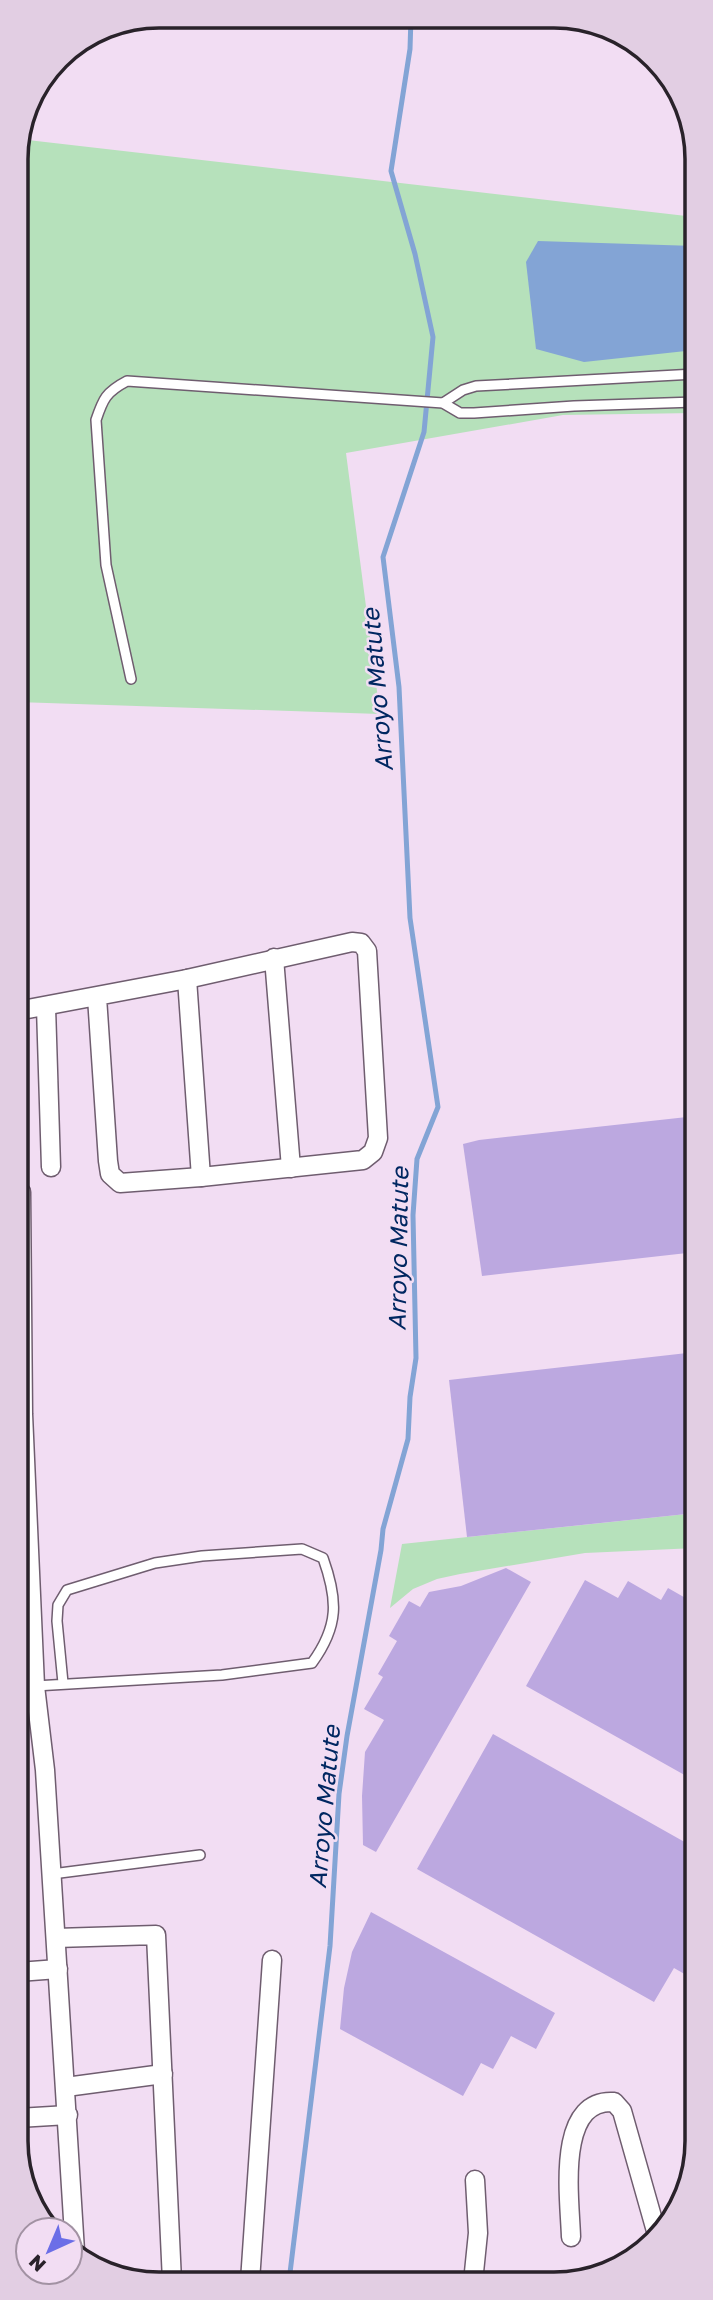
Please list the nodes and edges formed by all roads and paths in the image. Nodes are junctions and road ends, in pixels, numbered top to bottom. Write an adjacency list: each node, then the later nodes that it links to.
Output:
1 (685, 375): 3 (lane)
2 (685, 402): 3 (lane)
3 (438, 403): 4 (lane)
4 (131, 679)
5 (274, 958): 6 (street); 11 (street); 11 (street)
6 (187, 979): 7 (street); 12 (street)
7 (97, 997): 8 (street); 12 (street)
8 (46, 1007): 9 (street); 10 (street)
9 (28, 1009)
10 (51, 1167)
11 (291, 1168): 12 (street)
12 (201, 1177)
13 (63, 1683): 13 (lane); 14 (lane)
14 (28, 1686)
15 (28, 1691): 17 (street)
16 (200, 1855): 17 (lane)
17 (52, 1874): 18 (street)
18 (56, 1938): 20 (street); 22 (street)
19 (272, 1960): 31 (street)
20 (58, 1969): 21 (street); 23 (street)
21 (28, 1971)
22 (163, 2074): 23 (street); 30 (street)
23 (66, 2087): 24 (street)
24 (68, 2115): 25 (street); 27 (street)
25 (28, 2117)
26 (475, 2180): 32 (street)
27 (73, 2216)
28 (653, 2225): 29 (street)
29 (572, 2237)
30 (172, 2272)
31 (251, 2272)
32 (474, 2272)

